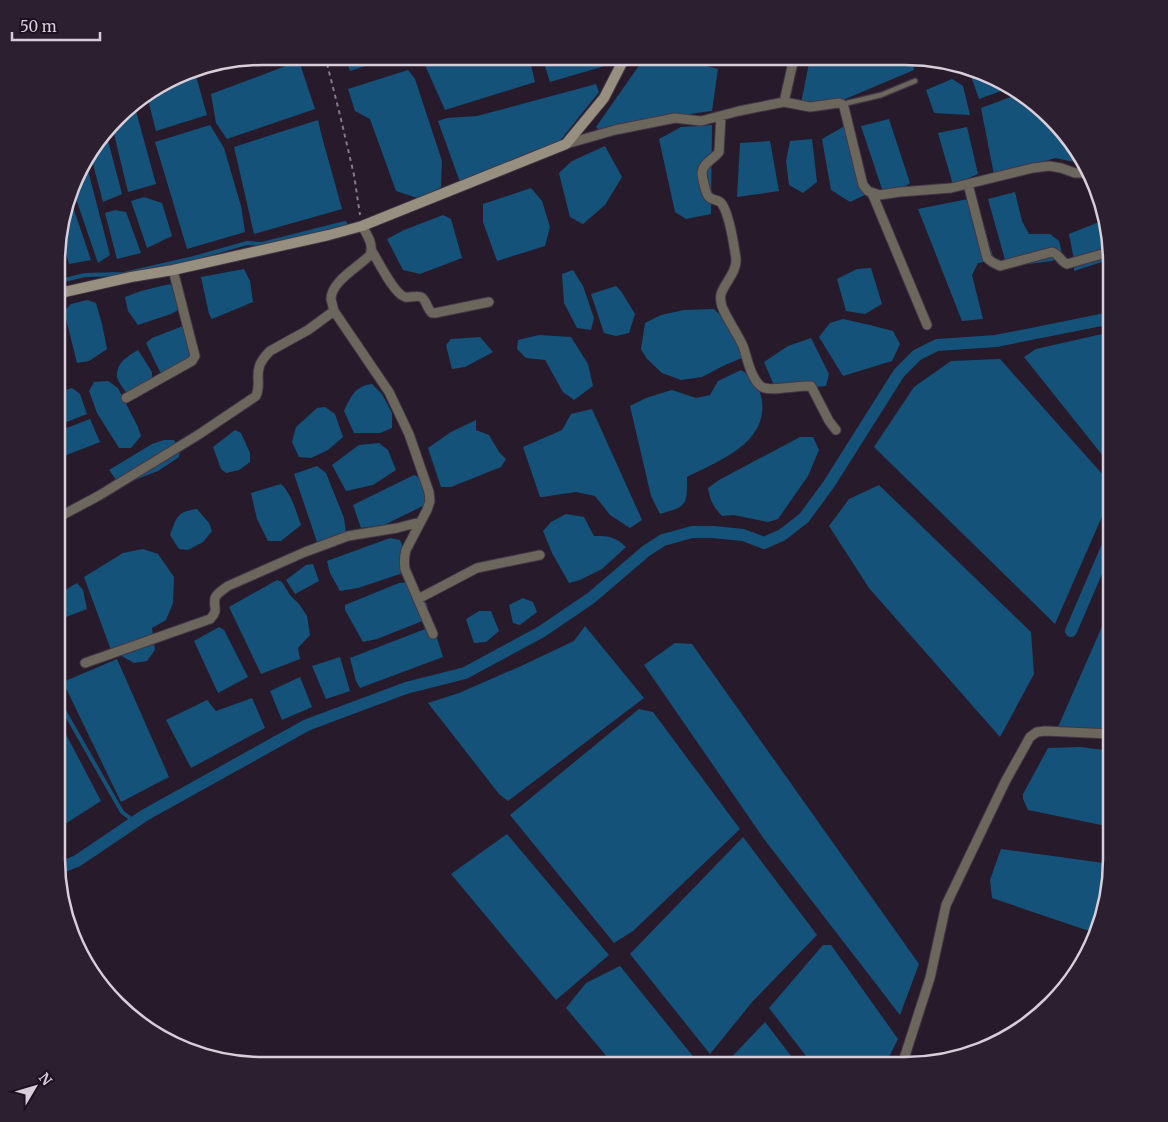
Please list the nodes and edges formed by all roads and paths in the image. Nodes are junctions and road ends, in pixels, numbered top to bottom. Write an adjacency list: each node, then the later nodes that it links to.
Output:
1 (327, 65): 12 (path)
2 (621, 65): 8 (street)
3 (792, 65): 5 (street)
4 (915, 81): 6 (lane)
5 (784, 102): 6 (street); 7 (street)
6 (842, 104): 11 (street)
7 (721, 116): 8 (street); 21 (street)
8 (566, 144): 12 (street)
9 (1081, 173): 10 (street)
10 (968, 184): 11 (street); 14 (street)
11 (872, 193): 19 (street)
12 (362, 226): 13 (street); 15 (street)
13 (372, 251): 17 (street); 18 (street)
14 (1103, 254)
15 (173, 270): 16 (street); 20 (street)
16 (65, 292)
17 (489, 302)
18 (334, 311): 22 (street); 23 (street)
19 (927, 324)
20 (126, 398)
21 (836, 430)
22 (65, 514)
23 (420, 522): 25 (street); 27 (street)
24 (540, 555): 25 (street)
25 (418, 599): 26 (street)
26 (433, 634)
27 (85, 663)
28 (1103, 734): 29 (street)
29 (905, 1057)

